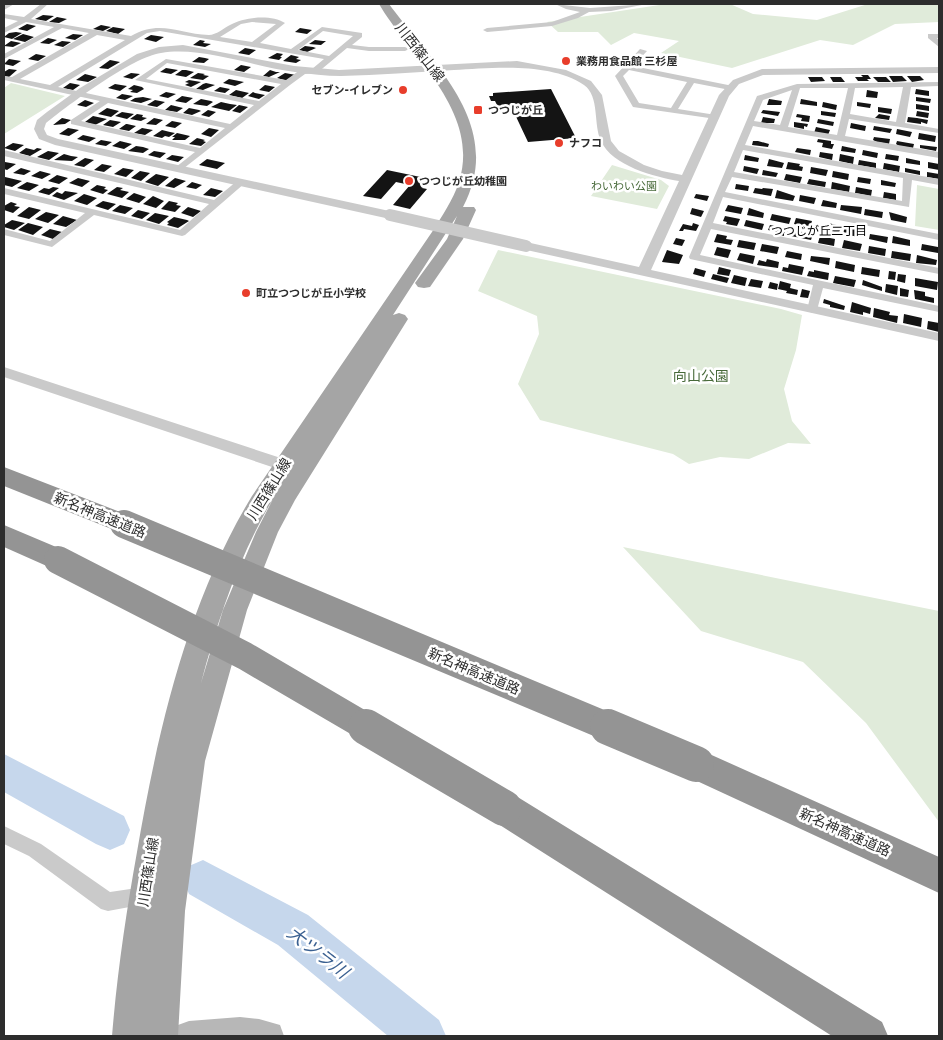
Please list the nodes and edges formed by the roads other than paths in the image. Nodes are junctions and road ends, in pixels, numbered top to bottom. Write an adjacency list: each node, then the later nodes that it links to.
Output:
1 (11, 4): 7 (street)
2 (45, 4): 10 (street)
3 (384, 4): 25 (main road, 川西篠山線)
4 (396, 4): 25 (main road, 川西篠山線)
5 (558, 4): 8 (street)
6 (644, 4): 8 (street)
7 (4, 8)
8 (586, 10): 12 (street)
9 (4, 16): 10 (street)
10 (25, 20): 11 (street); 13 (street)
11 (60, 26): 14 (street); 23 (street)
12 (487, 30)
13 (4, 31)
14 (96, 32): 17 (street); 30 (street)
15 (939, 36): 19 (street)
16 (213, 38): 17 (street); 18 (street); 18 (street)
17 (133, 39): 37 (street)
18 (253, 45): 21 (street)
19 (939, 45)
20 (346, 46): 21 (street); 24 (street); 25 (street)
21 (292, 51): 24 (street)
22 (643, 51): 26 (street)
23 (4, 57)
24 (329, 58): 28 (street)
25 (428, 58): 28 (street); 58 (street); 75 (main road, 川西篠山線); 82 (main road, 川西篠山線)
26 (627, 67): 31 (street); 42 (street)
27 (939, 70): 38 (street)
28 (314, 71): 32 (street); 39 (street)
29 (4, 78): 30 (street)
30 (13, 80): 37 (street)
31 (692, 80): 38 (street); 42 (street)
32 (287, 83): 41 (street); 41 (street)
33 (907, 84): 34 (street); 35 (street); 46 (street)
34 (939, 84)
35 (852, 85): 36 (street); 43 (street)
36 (796, 86): 45 (street); 48 (street)
37 (51, 88): 39 (street)
38 (730, 88): 44 (street)
39 (79, 94): 40 (street); 55 (street)
40 (107, 100): 47 (street); 52 (street)
41 (261, 104): 47 (street)
42 (674, 111): 44 (street)
43 (846, 116): 46 (street); 50 (street)
44 (713, 117): 58 (street)
45 (750, 123): 48 (street); 51 (street)
46 (900, 125): 49 (street)
47 (233, 126): 52 (street)
48 (784, 129): 50 (street)
49 (939, 131)
50 (840, 138): 54 (street)
51 (741, 147): 56 (street); 57 (street)
52 (202, 151): 55 (street)
53 (4, 154): 63 (street)
54 (939, 155)
55 (180, 169): 60 (street)
56 (730, 174): 57 (street); 62 (street)
57 (908, 177): 59 (street)
58 (685, 179): 68 (street)
59 (939, 182)
60 (240, 183): 63 (street); 68 (street, bridge)
61 (4, 191): 64 (street)
62 (720, 194): 65 (street); 67 (street)
63 (216, 203): 64 (street)
64 (92, 212): 66 (street)
65 (707, 225): 69 (street); 70 (street)
66 (4, 232)
67 (939, 237)
68 (644, 271): 72 (street)
69 (939, 272)
70 (819, 284): 71 (street); 72 (street)
71 (939, 309)
72 (812, 310): 73 (street)
73 (939, 337)
74 (4, 372): 75 (street)
75 (284, 465): 80 (main road, 川西篠山線)
76 (4, 476): 79 (highway, 新名神高速道路, bridge)
77 (4, 535): 85 (highway, bridge)
78 (4, 835): 80 (street)
79 (939, 875)
80 (144, 896): 81 (main road, 川西篠山線)
81 (129, 1036)
82 (162, 1036)
83 (189, 1036): 84 (main road)
84 (269, 1036)
85 (868, 1036)

